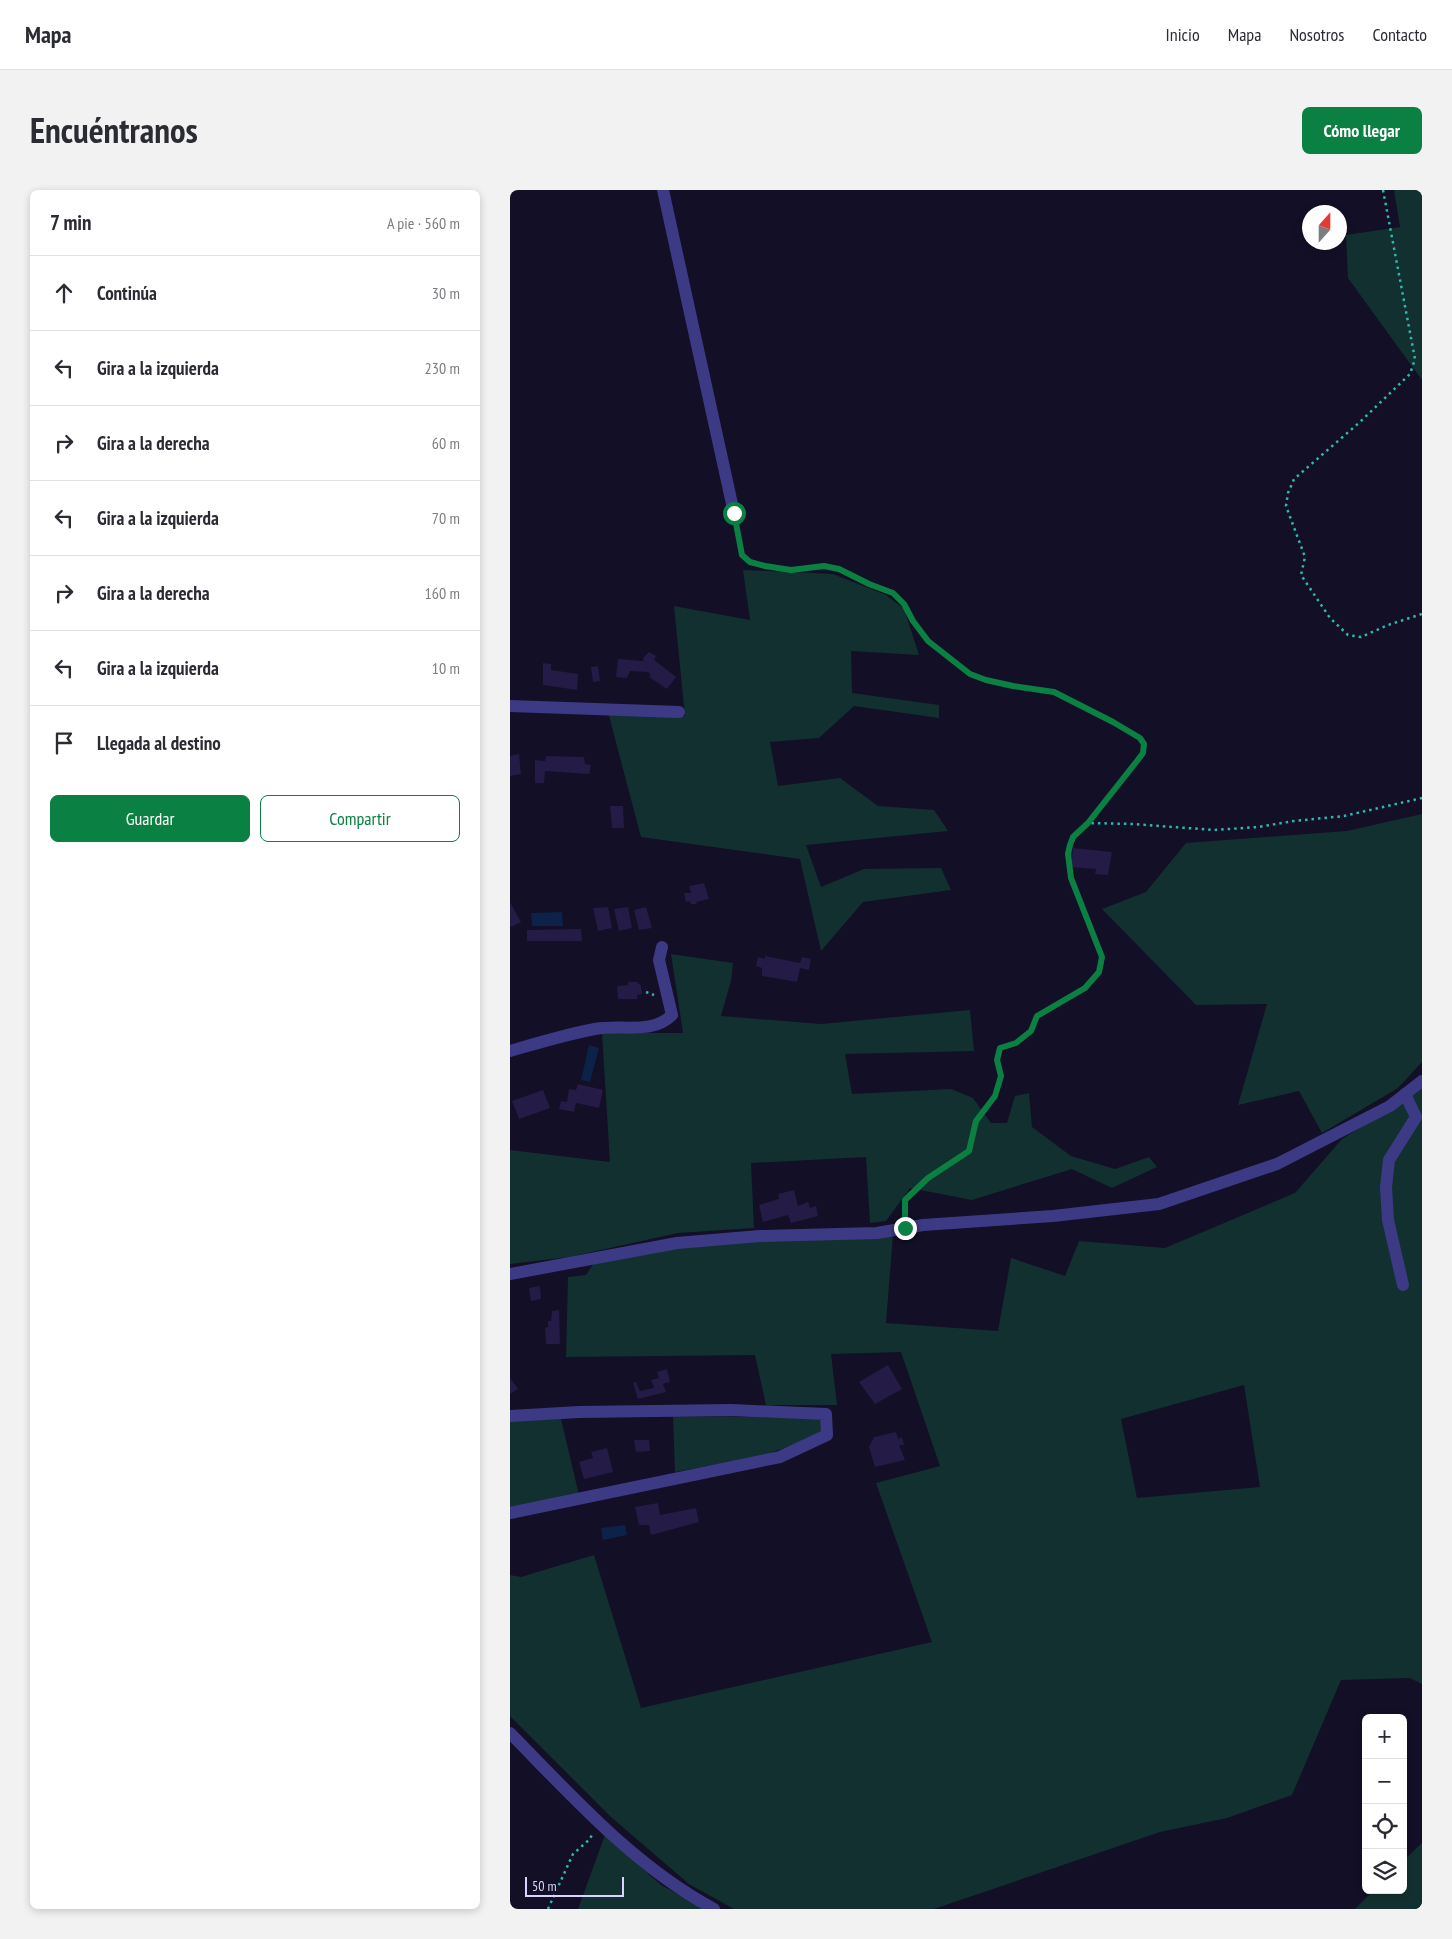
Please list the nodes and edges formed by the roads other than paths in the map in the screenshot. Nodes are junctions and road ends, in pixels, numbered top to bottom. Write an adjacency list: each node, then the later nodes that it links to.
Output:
1 (663, 190): 2 (street)
2 (734, 513)
3 (510, 706): 4 (street)
4 (680, 712)
5 (662, 947): 6 (street)
6 (510, 1051)
7 (1422, 1081): 8 (street)
8 (1405, 1094): 9 (street); 10 (street)
9 (510, 1274)
10 (1403, 1285)
11 (510, 1416): 12 (street)
12 (510, 1513)
13 (510, 1734): 14 (street)
14 (714, 1909)

